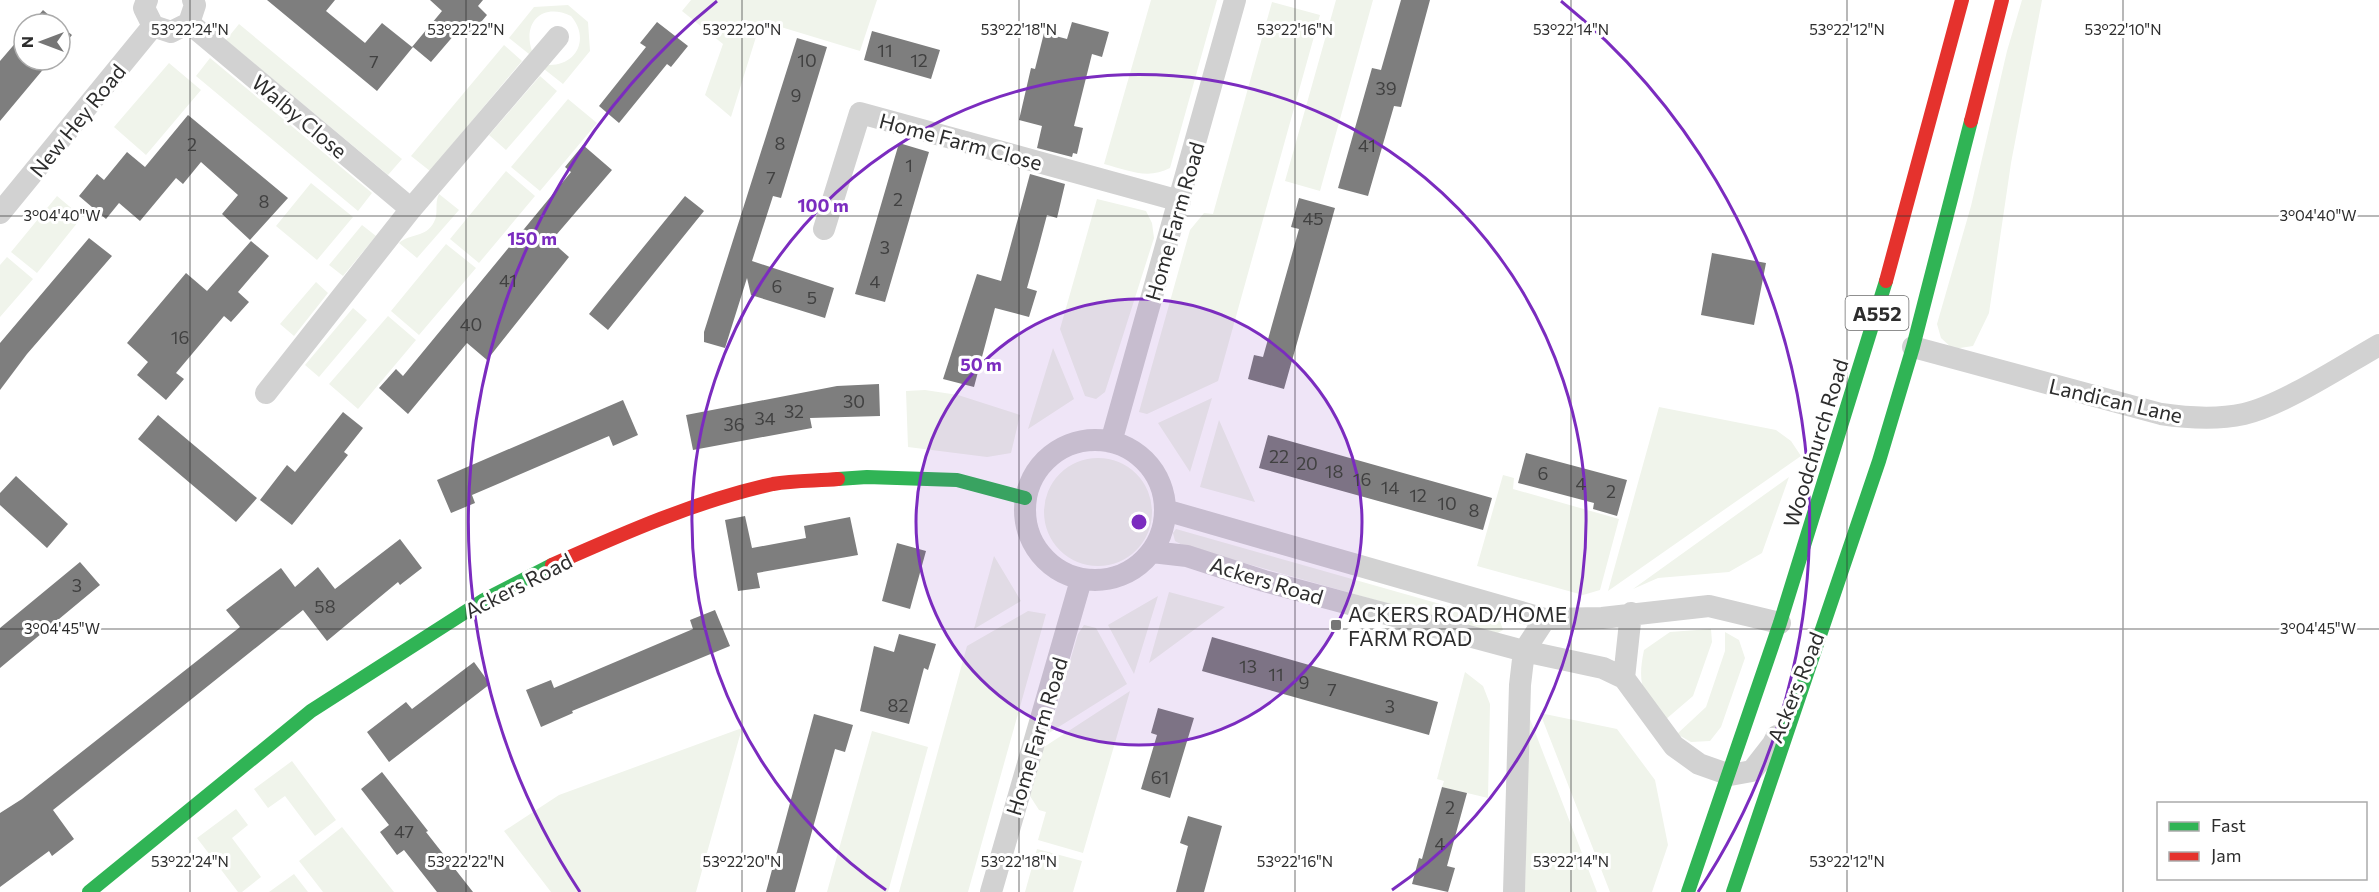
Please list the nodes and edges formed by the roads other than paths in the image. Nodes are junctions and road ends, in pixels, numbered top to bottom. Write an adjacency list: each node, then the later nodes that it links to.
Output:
1 (147, 0): 7 (street)
2 (193, 0): 6 (street)
3 (1235, 0): 11 (street, Home Farm Road)
4 (1962, 0): 19 (main road, Woodchurch Road / A552)
5 (2002, 0): 9 (main road, A552)
6 (189, 23): 7 (street); 12 (street, Walby Close)
7 (153, 26): 13 (street, New Hey Road)
8 (558, 37): 12 (street)
9 (1981, 81): 10 (main road); 16 (main road, A552)
10 (1944, 170)
11 (1180, 201): 14 (street, Home Farm Close); 20 (street, Home Farm Road)
12 (411, 209): 18 (street)
13 (0, 213)
14 (824, 229)
15 (2379, 345): 16 (street, Landican Lane)
16 (1913, 347): 24 (main road, A552)
17 (1868, 392): 19 (main road)
18 (266, 393)
19 (1850, 401): 28 (main road, Woodchurch Road / A552)
20 (1111, 442): 21 (street); 22 (street)
21 (1025, 498): 25 (street); 32 (main road, Ackers Road)
22 (1166, 510): 23 (street); 27 (street, Ackers Road)
23 (1152, 552): 25 (street); 29 (street, Ackers Road)
24 (1840, 575): 31 (street, Ackers Road); 36 (main road, A552)
25 (1082, 580): 33 (street, Home Farm Road)
26 (1631, 613): 27 (street, Ackers Road); 28 (street, Ackers Road); 30 (street)
27 (1545, 619): 29 (street)
28 (1780, 623): 31 (main road, Woodchurch Road / A552)
29 (1524, 651): 30 (street, Ackers Road); 34 (street)
30 (1624, 678): 31 (street)
31 (1730, 775): 35 (main road, Woodchurch Road / A552)
32 (89, 892)
33 (991, 892)
34 (1514, 892)
35 (1688, 892)
36 (1733, 892)

